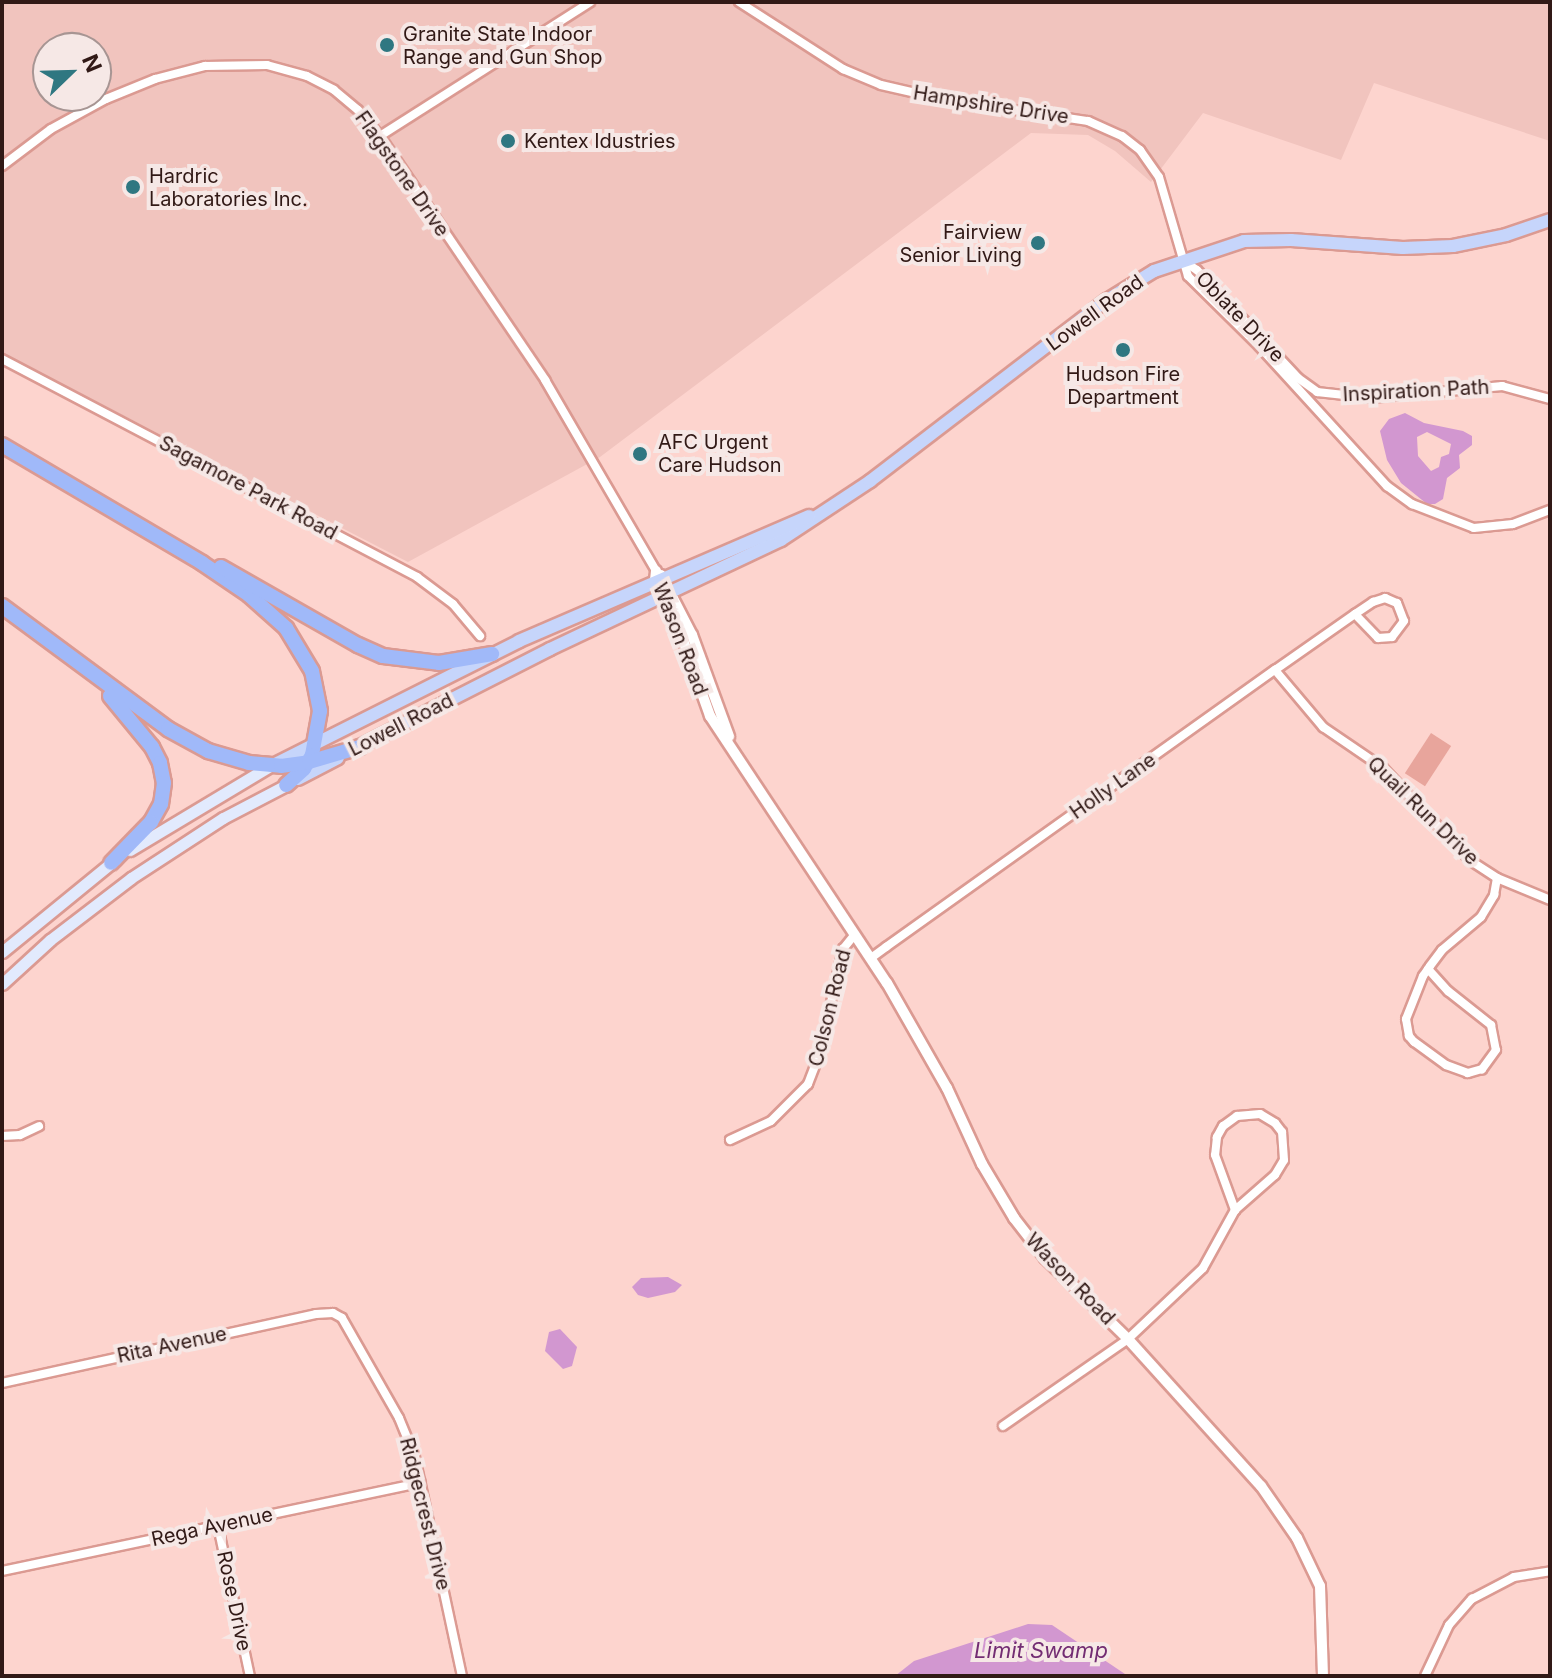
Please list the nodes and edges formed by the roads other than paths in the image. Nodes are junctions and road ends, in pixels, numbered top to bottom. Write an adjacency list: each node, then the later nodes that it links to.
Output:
1 (590, 2): 5 (street)
2 (739, 2): 4 (street, Hampshire Drive)
3 (762, 2): 4 (street)
4 (757, 12): 8 (street, Hampshire Drive)
5 (380, 136): 6 (street, Flagstone Drive); 17 (street, Flagstone Drive)
6 (2, 166)
7 (1550, 220): 8 (main road, Lowell Road)
8 (1181, 259): 10 (street, Oblate Drive); 12 (street, Oblate Drive); 14 (main road, Lowell Road)
9 (2, 359): 21 (street, Sagamore Park Road)
10 (1329, 396): 11 (street, Inspiration Path); 12 (street)
11 (1550, 399)
12 (1314, 409): 15 (street, Oblate Drive)
13 (2, 445): 16 (highway)
14 (827, 510): 17 (main road, Lowell Road); 18 (main road, Lowell Road)
15 (1550, 510)
16 (146, 528): 22 (highway); 25 (highway)
17 (658, 576): 18 (street, Wason Road); 22 (main road, Lowell Road)
18 (667, 595): 26 (main road, Lowell Road); 33 (street, Wason Road)
19 (2, 606): 23 (highway)
20 (1355, 614): 20 (street, Holly Lane); 24 (street, Holly Lane)
21 (480, 636)
22 (492, 654): 25 (main road, Lowell Road)
23 (70, 657): 28 (highway); 30 (highway)
24 (1275, 670): 31 (street, Quail Run Drive); 35 (street, Holly Lane)
25 (317, 742): 27 (highway); 28 (main road, Lowell Road)
26 (360, 747): 27 (highway); 29 (main road, Lowell Road)
27 (309, 762): 28 (highway); 29 (highway)
28 (270, 766): 30 (main road, Lowell Road)
29 (286, 785): 37 (main road, Lowell Road)
30 (111, 863): 34 (main road, Lowell Road)
31 (1497, 878): 32 (street, Quail Run Drive); 36 (street)
32 (1550, 900)
33 (855, 934): 35 (street, Wason Road); 40 (street, Colson Road)
34 (2, 952)
35 (871, 958): 43 (street, Wason Road)
36 (1428, 969): 36 (street)
37 (2, 984)
38 (39, 1126): 39 (street)
39 (4, 1136)
40 (730, 1140)
41 (1235, 1210): 41 (street); 43 (street)
42 (342, 1318): 44 (street, Rita Avenue); 46 (street, Ridgecrest Drive)
43 (1128, 1339): 45 (street); 52 (street, Wason Road)
44 (2, 1383)
45 (1003, 1426)
46 (421, 1483): 47 (street, Rega Avenue); 51 (street, Ridgecrest Drive)
47 (218, 1526): 48 (street, Rega Avenue); 50 (street, Rose Drive)
48 (2, 1571)
49 (1550, 1571): 53 (street)
50 (250, 1676)
51 (462, 1676)
52 (1323, 1676)
53 (1425, 1676)

